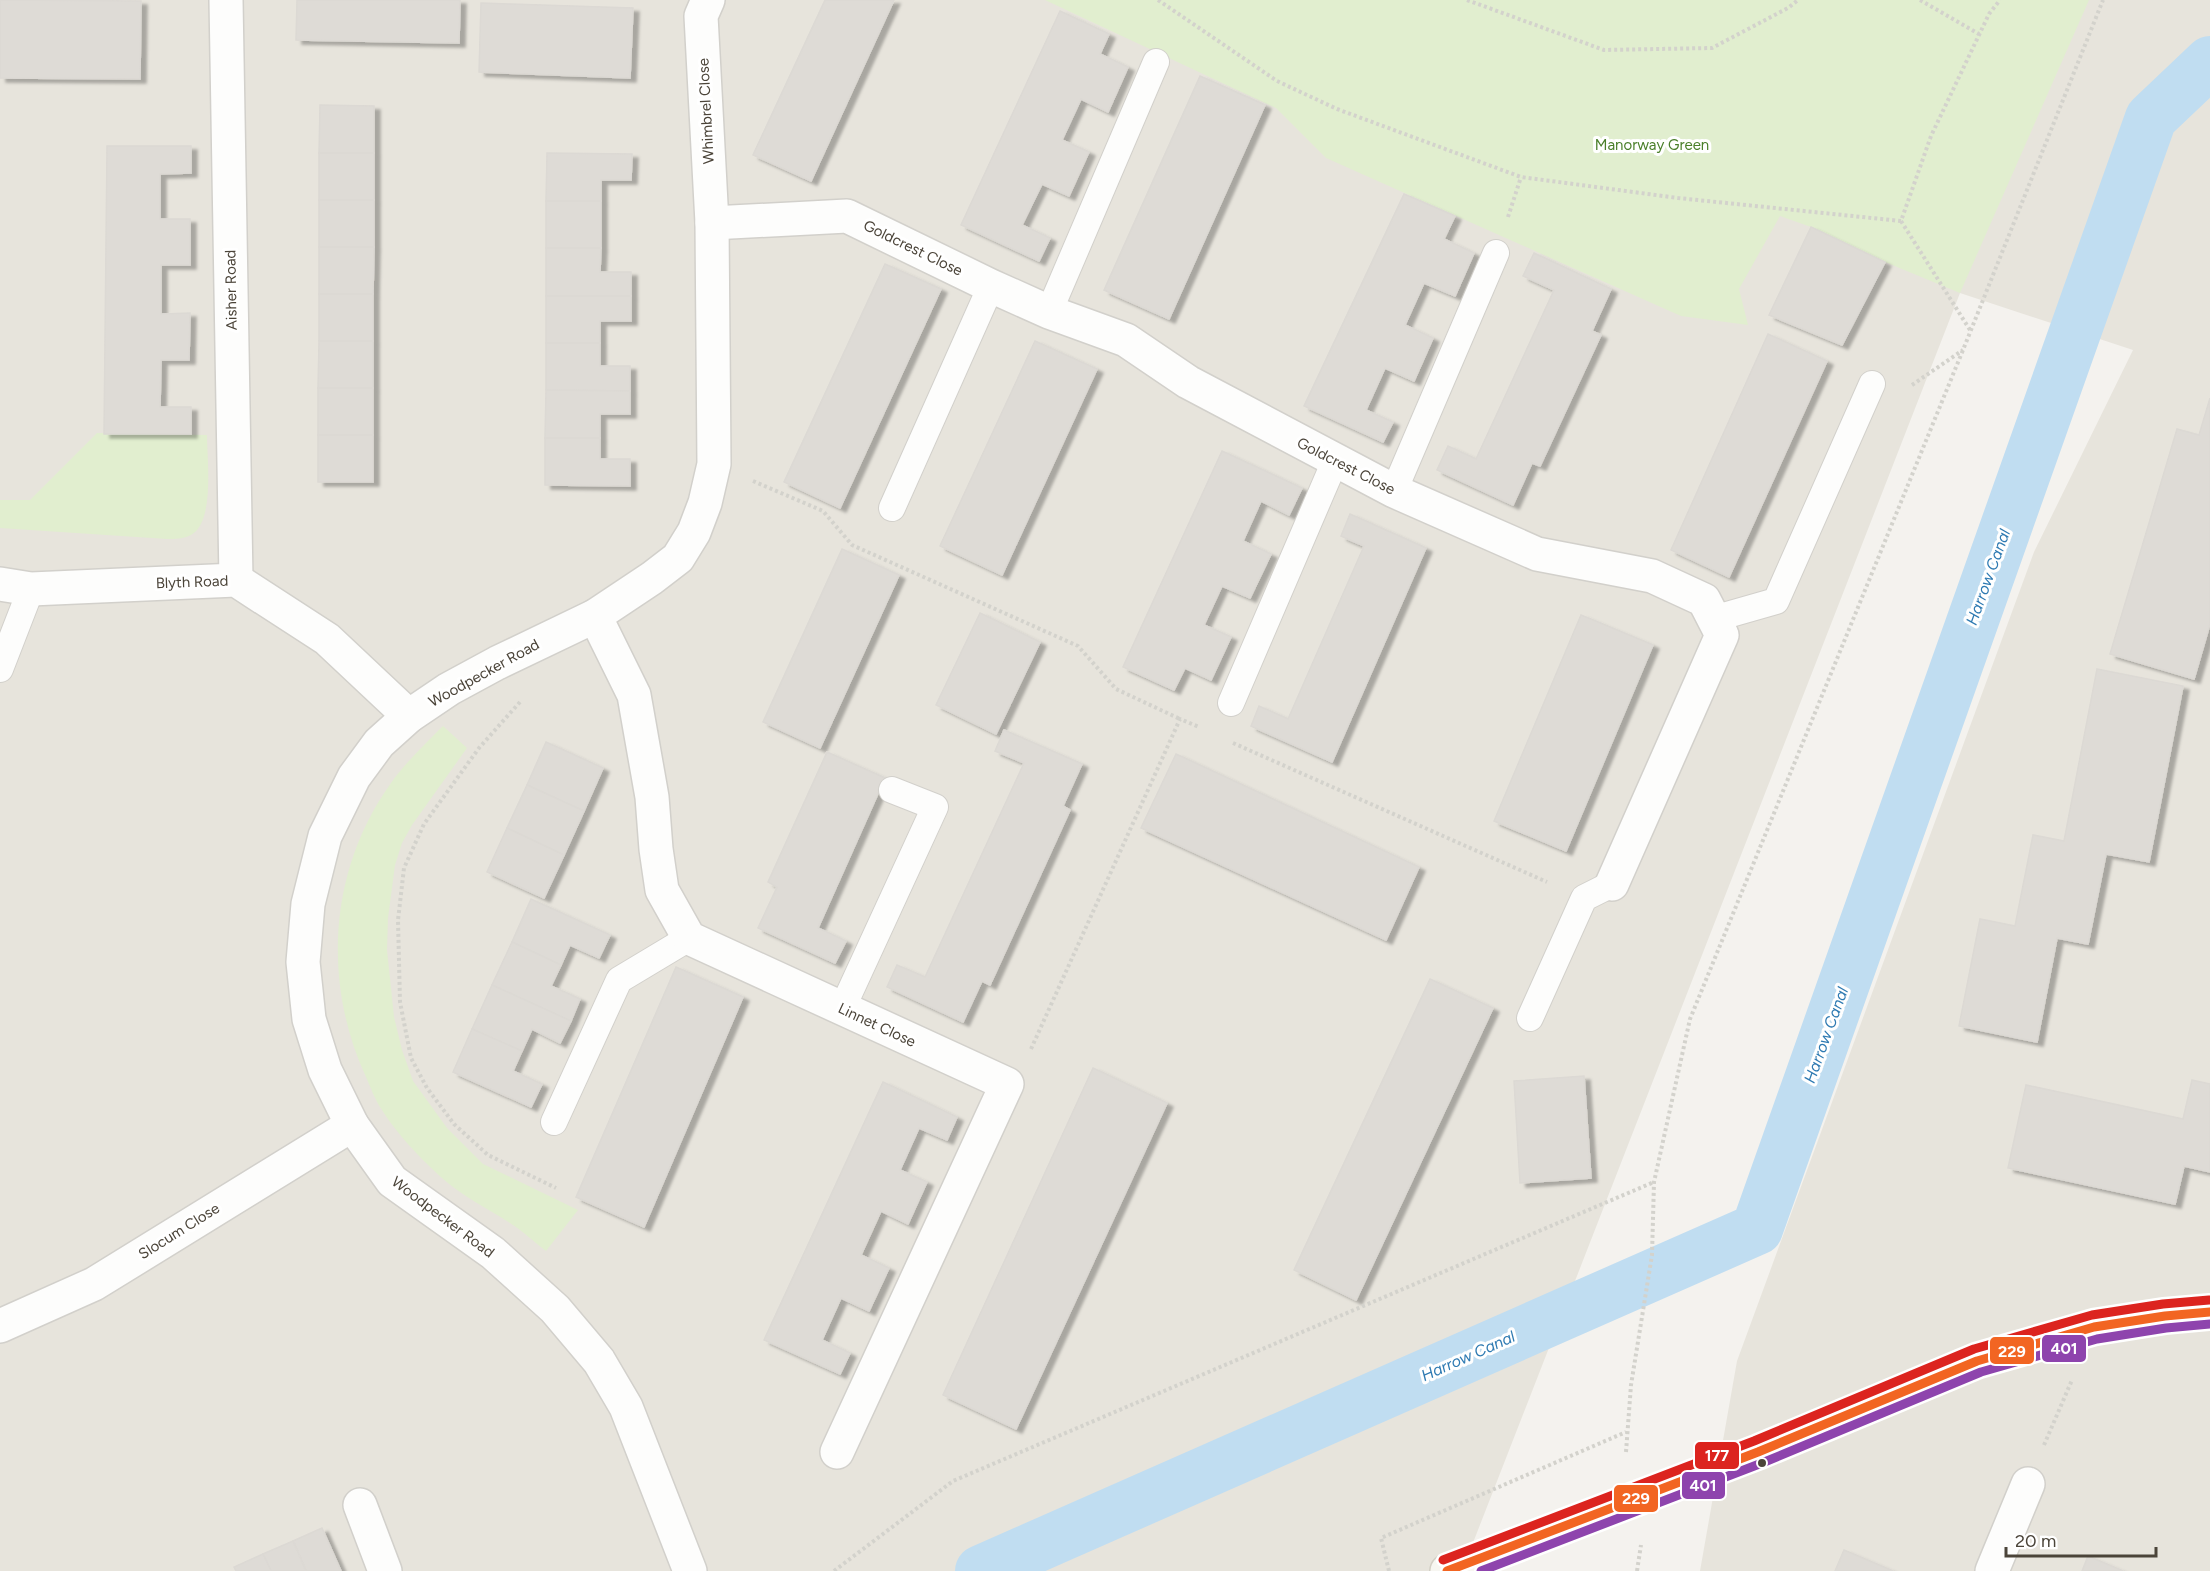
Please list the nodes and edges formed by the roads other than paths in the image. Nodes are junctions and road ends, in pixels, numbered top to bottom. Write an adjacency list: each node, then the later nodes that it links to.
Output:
1 (226, 0): 12 (street, Aisher Road)
2 (708, 0): 4 (street, Whimbrel Close)
3 (1156, 62): 7 (lane)
4 (711, 223): 6 (street, Goldcrest Close); 14 (street, Woodpecker Road)
5 (1496, 253): 10 (lane)
6 (991, 286): 7 (street, Goldcrest Close); 11 (lane)
7 (1049, 312): 9 (street, Goldcrest Close)
8 (1872, 384): 15 (lane)
9 (1335, 461): 10 (street, Goldcrest Close); 17 (lane)
10 (1394, 491): 15 (street, Goldcrest Close)
11 (891, 508)
12 (236, 580): 13 (street, Blyth Road); 18 (street, Blyth Road)
13 (16, 586): 16 (lane)
14 (595, 616): 18 (street, Woodpecker Road); 21 (street)
15 (1713, 619): 20 (street, Goldcrest Close)
16 (0, 669)
17 (1231, 703)
18 (409, 716): 25 (street, Woodpecker Road)
19 (892, 790): 22 (lane)
20 (1598, 891): 23 (lane)
21 (689, 938): 22 (street, Linnet Close); 24 (lane)
22 (842, 1009): 28 (street, Linnet Close)
23 (1530, 1018)
24 (554, 1122)
25 (352, 1125): 27 (street, Slocum Close); 33 (street, Woodpecker Road)
26 (2210, 1312): 31 (street)
27 (1, 1324)
28 (837, 1452)
29 (2028, 1484): 34 (street)
30 (360, 1505): 32 (street)
31 (1450, 1570)
32 (385, 1571)
33 (690, 1571)
34 (1992, 1571)

